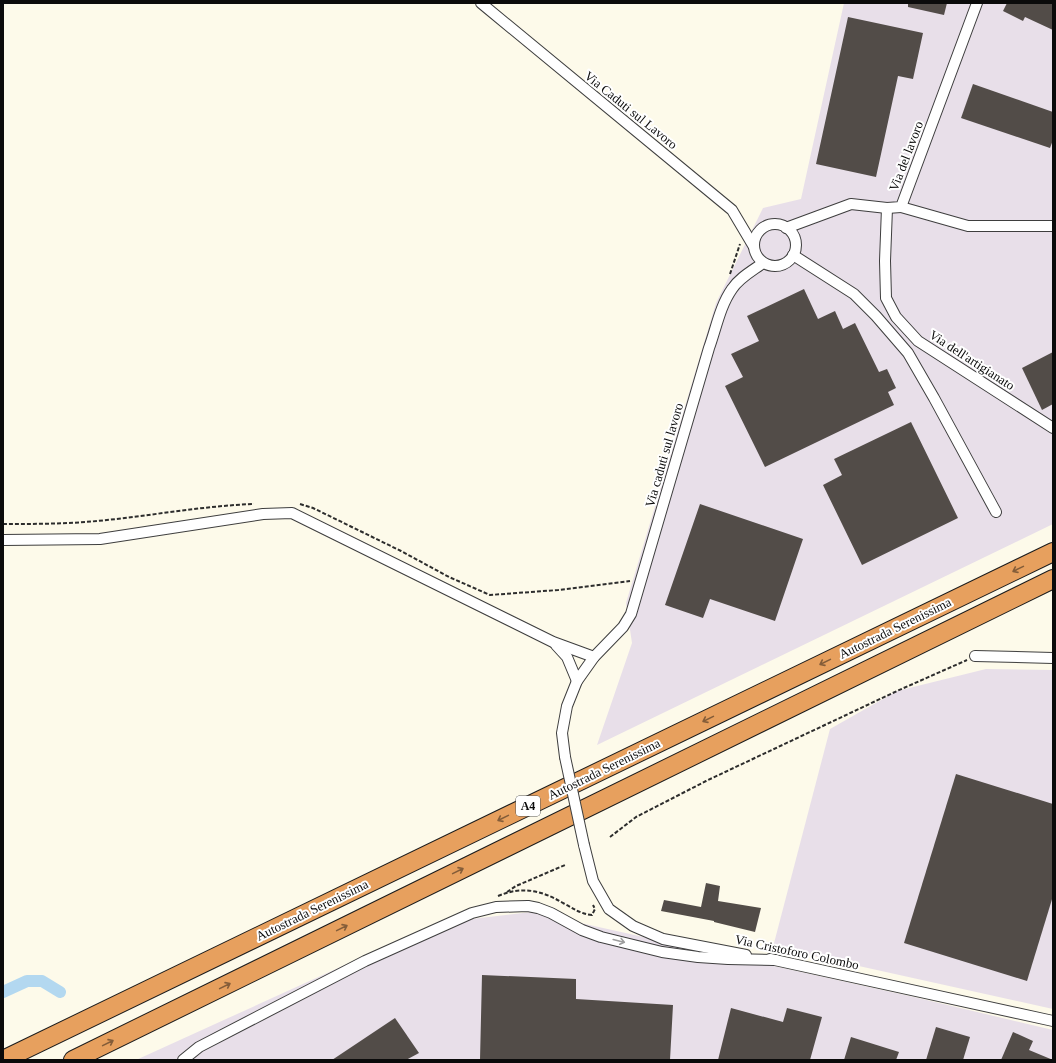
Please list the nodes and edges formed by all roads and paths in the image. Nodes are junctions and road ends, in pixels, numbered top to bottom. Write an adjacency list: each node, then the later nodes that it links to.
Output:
1 (481, 3): 8 (street, Via Caduti sul Lavoro)
2 (977, 3): 3 (street, Via del lavoro)
3 (901, 207): 4 (street, Via del lavoro); 5 (street)
4 (887, 208): 6 (street, Via del lavoro); 12 (street, Via dell'artigianato)
5 (1053, 226)
6 (786, 228): 8 (street); 9 (street)
7 (741, 242): 11 (path)
8 (754, 247): 10 (street, Via Caduti sul Lavoro)
9 (793, 256): 10 (street); 15 (street)
10 (763, 263): 23 (street, Via caduti sul lavoro)
11 (728, 280)
12 (1053, 428)
13 (259, 503): 16 (path)
14 (298, 504): 20 (path)
15 (996, 512)
16 (3, 524)
17 (3, 540): 21 (street)
18 (1053, 552): 32 (highway, Autostrada Serenissima / A4, one-way to 32)
19 (1053, 579): 33 (highway, Autostrada Serenissima / A4, one-way to 19)
20 (635, 580)
21 (553, 642): 23 (street); 25 (street)
22 (975, 656): 24 (street); 27 (path)
23 (594, 657): 25 (street, Via caduti sul lavoro)
24 (1053, 658)
25 (578, 681): 26 (street, Via caduti sul lavoro)
26 (565, 757): 30 (street, Via Cristoforo Colombo, bridge)
27 (610, 837)
28 (565, 865): 29 (path)
29 (506, 892)
30 (776, 960): 31 (street, Via Cristoforo Colombo); 34 (street, one-way to 30)
31 (1053, 1021)
32 (3, 1060)
33 (73, 1060)
34 (183, 1060)

